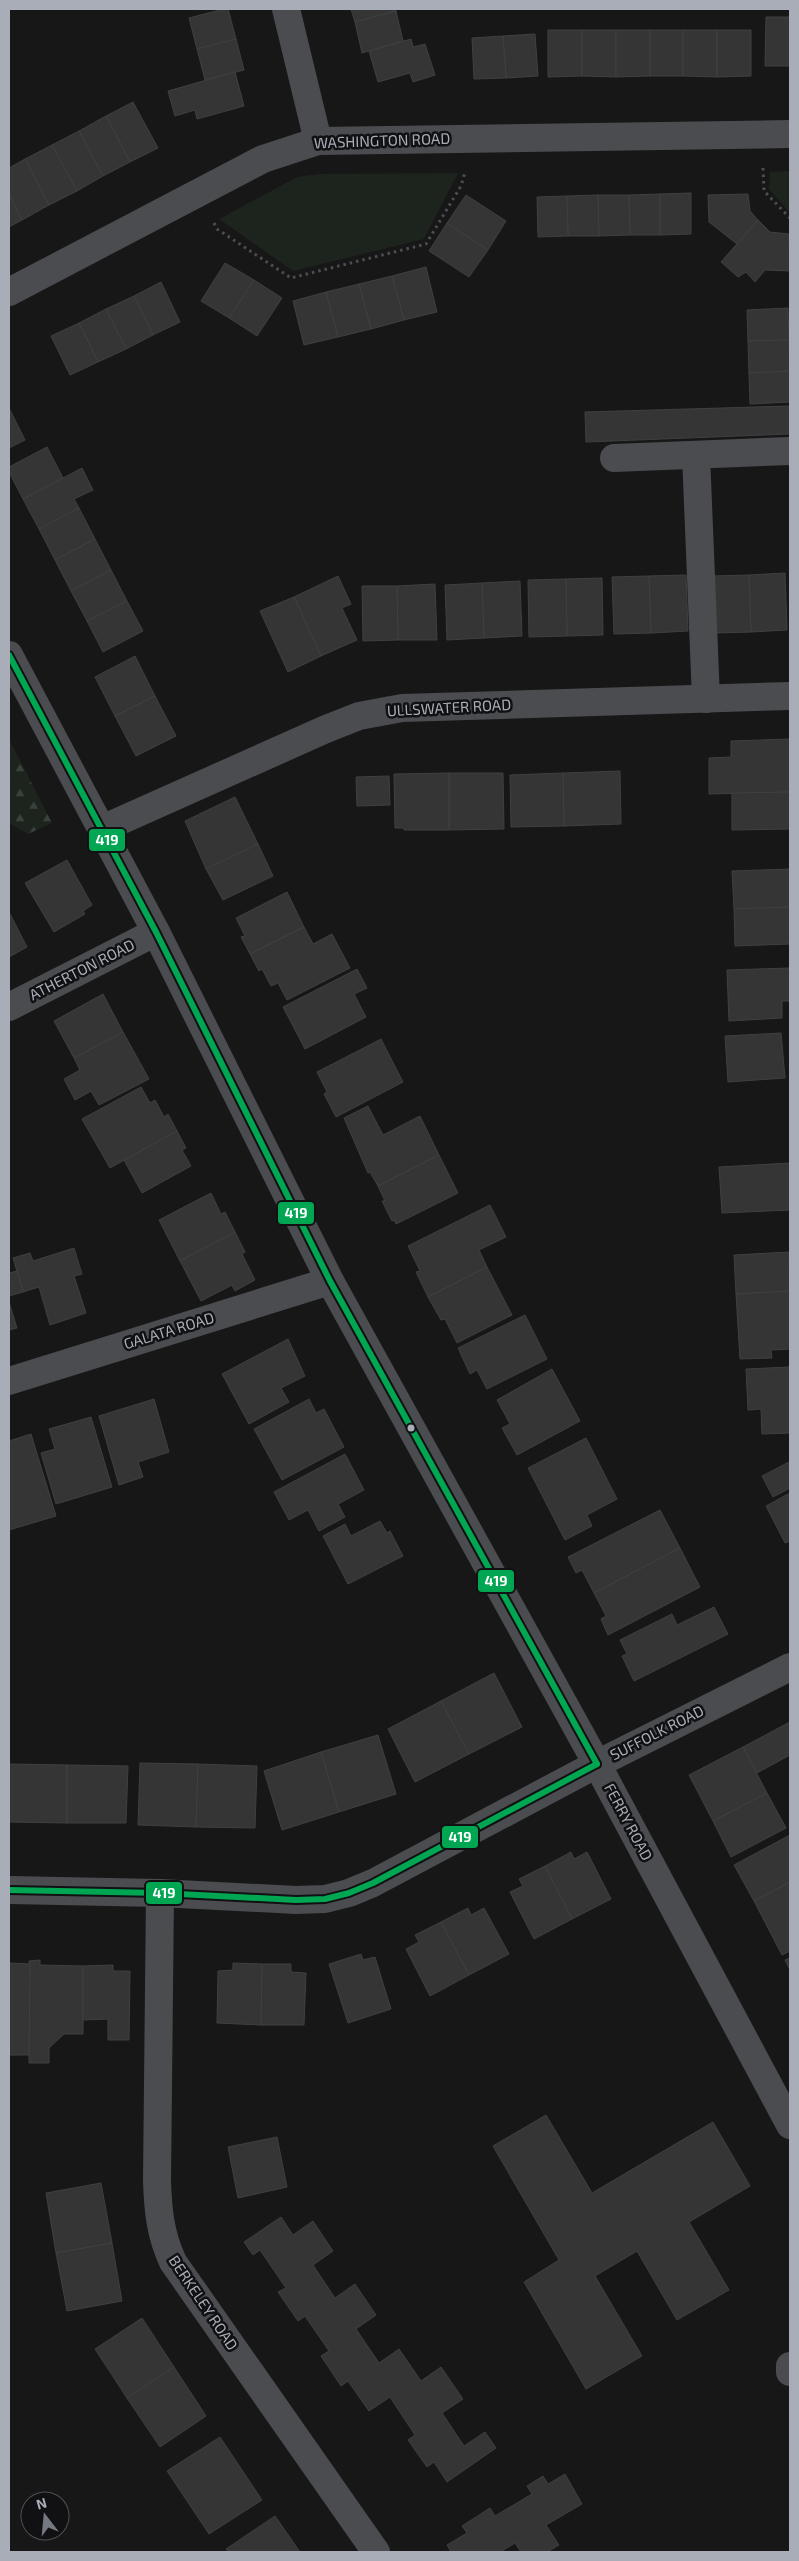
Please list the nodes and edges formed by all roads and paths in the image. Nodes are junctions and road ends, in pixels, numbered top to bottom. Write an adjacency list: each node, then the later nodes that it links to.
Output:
1 (286, 9): 5 (street)
2 (790, 134): 3 (street, WASHINGTON ROAD)
3 (762, 135): 4 (street, WASHINGTON ROAD); 7 (path)
4 (464, 138): 5 (street, WASHINGTON ROAD); 6 (path)
5 (318, 141): 6 (street, WASHINGTON ROAD)
6 (199, 192): 8 (street, WASHINGTON ROAD)
7 (790, 218)
8 (9, 292)
9 (790, 451): 10 (street)
10 (696, 455): 11 (street); 14 (street)
11 (614, 458)
12 (9, 655): 15 (street, FERRY ROAD)
13 (790, 696): 14 (street, ULLSWATER ROAD)
14 (706, 699): 15 (street, ULLSWATER ROAD)
15 (102, 829): 16 (street, FERRY ROAD)
16 (156, 932): 17 (street, ATHERTON ROAD); 18 (street, FERRY ROAD)
17 (9, 1007)
18 (330, 1281): 19 (street, GALATA ROAD); 21 (street, FERRY ROAD)
19 (9, 1380)
20 (790, 1667): 21 (street, SUFFOLK ROAD)
21 (598, 1764): 23 (street, SUFFOLK ROAD); 24 (street, FERRY ROAD)
22 (9, 1890): 23 (street, SUFFOLK ROAD)
23 (160, 1893): 27 (street, BERKELEY ROAD)
24 (790, 2125)
25 (790, 2366): 26 (street)
26 (790, 2372)
27 (376, 2552)

